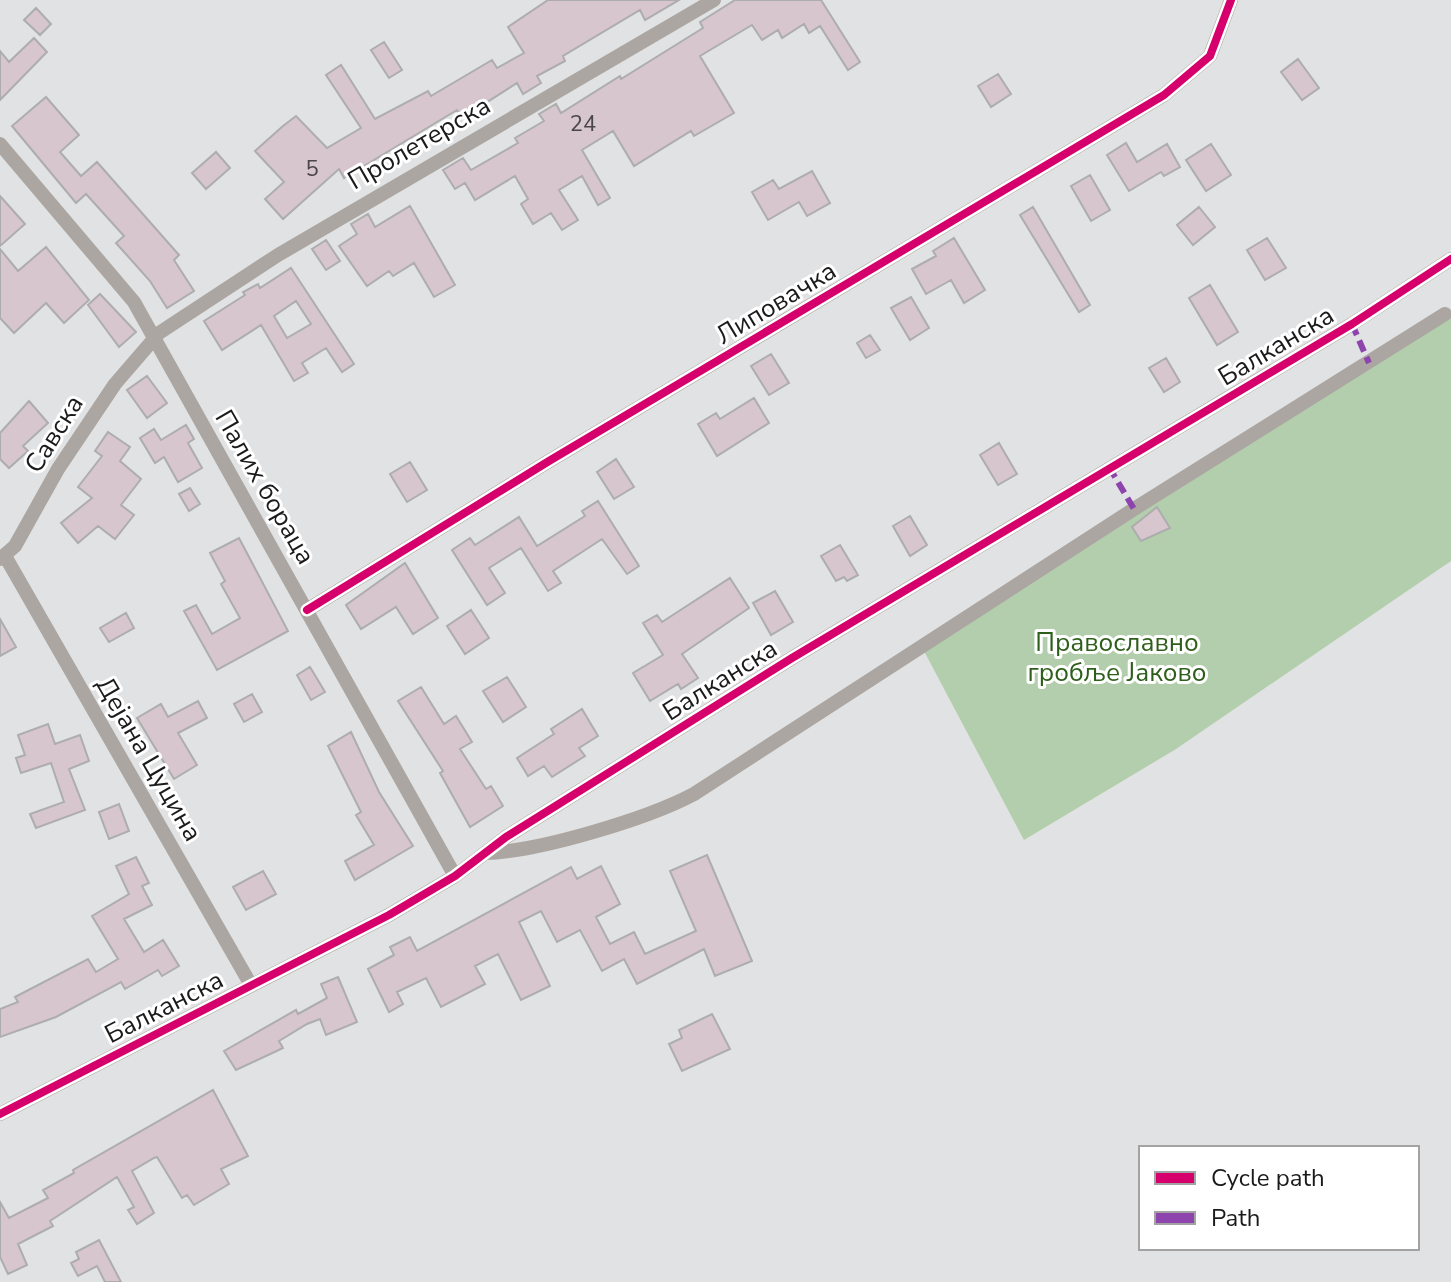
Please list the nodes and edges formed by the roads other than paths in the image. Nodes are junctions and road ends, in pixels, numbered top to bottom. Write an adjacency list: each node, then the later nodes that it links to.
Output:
1 (714, 0): 6 (street, Пролетерска)
2 (1231, 0): 8 (street, Липовачка)
3 (0, 144): 6 (street, Палих бораца)
4 (1451, 259): 9 (street, Балканска)
5 (1445, 314): 9 (street)
6 (154, 337): 7 (street, Савска); 8 (street, Палих бораца)
7 (2, 558): 11 (street, Дејана Цуцина)
8 (307, 610): 10 (street, Палих бораца)
9 (485, 853): 10 (street, Балканска)
10 (455, 876): 11 (street, Балканска)
11 (251, 985): 12 (street, Балканска)
12 (0, 1114)

